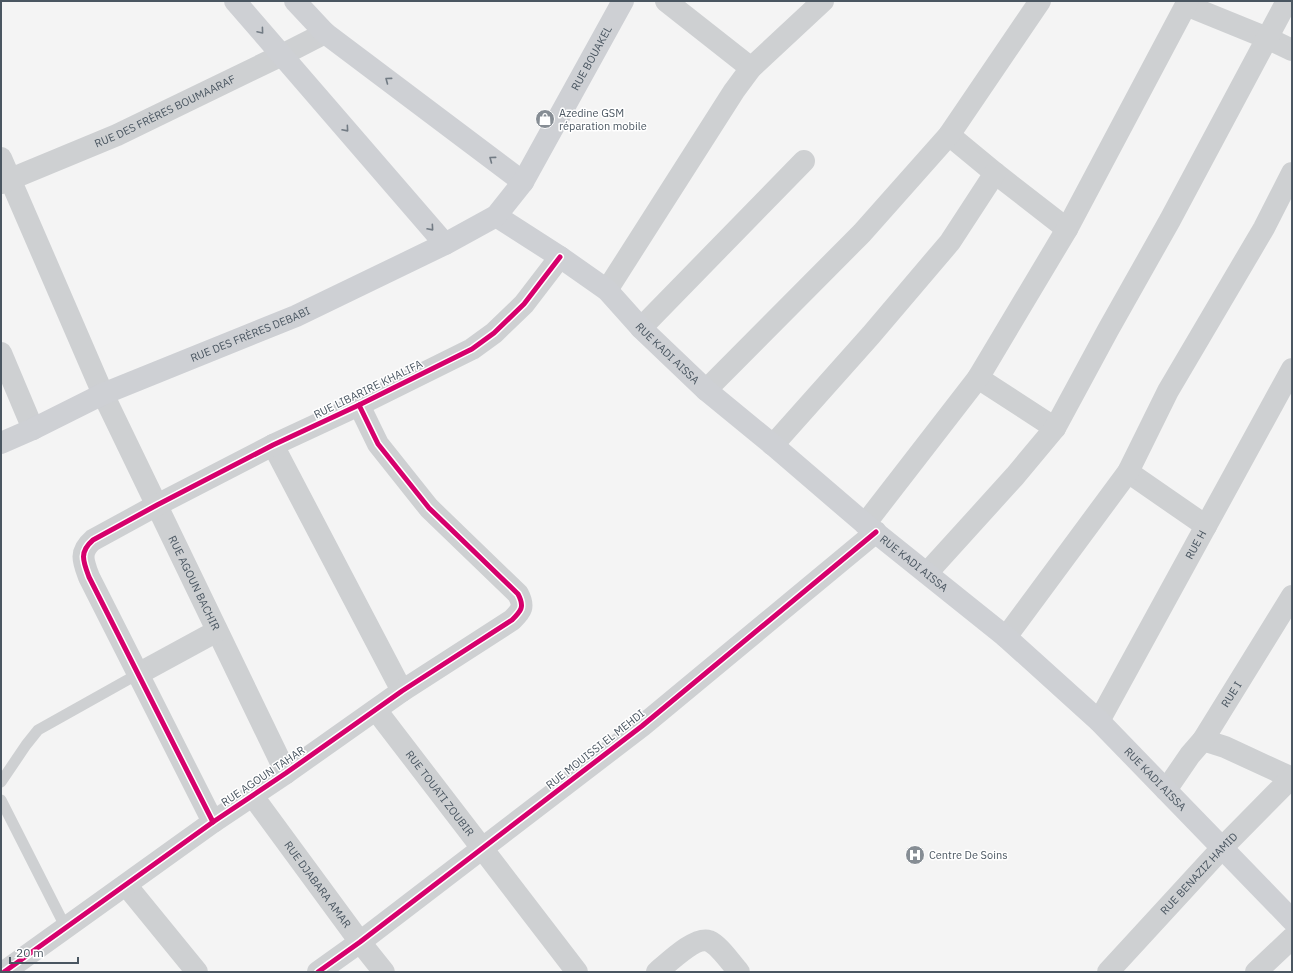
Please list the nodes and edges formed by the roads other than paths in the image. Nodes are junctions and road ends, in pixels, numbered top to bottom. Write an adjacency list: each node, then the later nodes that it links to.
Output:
1 (236, 1): 12 (main road, one-way to 12)
2 (295, 1): 9 (main road)
3 (623, 1): 20 (main road, RUE BOUAKEL)
4 (666, 1): 13 (street)
5 (823, 1): 13 (street)
6 (1040, 1): 14 (street)
7 (1287, 1): 10 (street)
8 (1187, 3): 10 (street); 22 (street, RUE MOUISSI EL MEHDI)
9 (325, 33): 12 (street, RUE DES FRÈRES BOUMAARAF); 20 (main road, one-way to 9)
10 (1267, 38): 11 (street); 33 (street)
11 (1292, 50)
12 (282, 55): 19 (street, RUE DES FRÈRES BOUMAARAF); 23 (main road, one-way to 23)
13 (751, 68): 25 (street)
14 (949, 134): 17 (street); 30 (street)
15 (1, 158): 19 (street, RUE AGOUN BACHIR)
16 (804, 161): 26 (street)
17 (995, 173): 22 (street); 36 (street)
18 (1292, 173): 38 (street)
19 (6, 181): 31 (street, RUE AGOUN BACHIR)
20 (523, 182): 21 (main road, RUE BOUAKEL)
21 (496, 216): 23 (main road, RUE DES FRÈRES DEBABI); 24 (main road, RUE KADI AISSA)
22 (1067, 229): 29 (street, RUE MOUISSI EL MEHDI)
23 (445, 244): 31 (main road, RUE DES FRÈRES DEBABI)
24 (560, 257): 25 (main road, RUE KADI AISSA); 32 (street, RUE LIBARIRE KHALIFA)
25 (607, 290): 26 (main road, RUE KADI AISSA)
26 (641, 328): 30 (main road, RUE KADI AISSA)
27 (1, 353): 34 (street)
28 (1292, 369): 40 (street, RUE H)
29 (978, 378): 33 (street); 41 (street, RUE MOUISSI EL MEHDI)
30 (706, 390): 36 (main road, RUE KADI AISSA)
31 (103, 394): 34 (main road, RUE DES FRÈRES DEBABI); 39 (street, RUE AGOUN BACHIR)
32 (359, 405): 37 (street, RUE LIBARIRE KHALIFA); 47 (street, RUE AGOUN TAHAR)
33 (1056, 428): 42 (street)
34 (33, 429): 35 (main road, RUE DES FRÈRES DEBABI)
35 (1, 443)
36 (773, 444): 41 (main road, RUE KADI AISSA)
37 (273, 445): 39 (street, RUE LIBARIRE KHALIFA); 47 (street)
38 (1128, 472): 40 (street); 45 (street)
39 (157, 505): 44 (street, RUE AGOUN BACHIR); 46 (street, RUE LIBARIRE KHALIFA)
40 (1206, 526): 49 (street, RUE H)
41 (870, 528): 42 (main road, RUE KADI AISSA); 58 (street, RUE MOUISSI EL MEHDI)
42 (927, 573): 45 (main road, RUE KADI AISSA)
43 (1292, 596): 50 (street, RUE I)
44 (217, 631): 46 (street); 51 (street, RUE AGOUN BACHIR)
45 (1006, 637): 49 (main road, RUE KADI AISSA)
46 (138, 674): 53 (lane); 57 (street)
47 (402, 692): 48 (street, RUE AGOUN TAHAR)
48 (376, 710): 51 (street, RUE AGOUN TAHAR); 58 (street, RUE TOUATI ZOUBIR)
49 (1099, 721): 54 (main road, RUE KADI AISSA)
50 (1203, 740): 52 (street); 54 (street, RUE I)
51 (286, 773): 55 (street, RUE AGOUN TAHAR)
52 (1292, 778): 59 (street, RUE BENAZIZ HAMID)
53 (1, 782)
54 (1166, 790): 59 (main road, RUE KADI AISSA)
55 (252, 795): 57 (street, RUE AGOUN TAHAR); 64 (street, RUE DJABARA AMAR)
56 (1, 800): 62 (lane)
57 (213, 822): 60 (street, RUE AGOUN TAHAR)
58 (482, 848): 64 (street, RUE MOUISSI EL MEHDI); 69 (street, RUE TOUATI ZOUBIR)
59 (1222, 848): 61 (main road, RUE KADI AISSA); 72 (street, RUE BENAZIZ HAMID)
60 (126, 885): 62 (street, RUE AGOUN TAHAR); 66 (street)
61 (1292, 920)
62 (66, 928): 65 (street, RUE AGOUN TAHAR)
63 (1292, 938): 73 (street)
64 (360, 942): 67 (street, RUE MOUISSI EL MEHDI); 68 (street, RUE DJABARA AMAR)
65 (4, 972)
66 (197, 972)
67 (318, 972)
68 (384, 972)
69 (577, 972)
70 (657, 972): 71 (street)
71 (739, 972)
72 (1108, 972)
73 (1256, 972)

